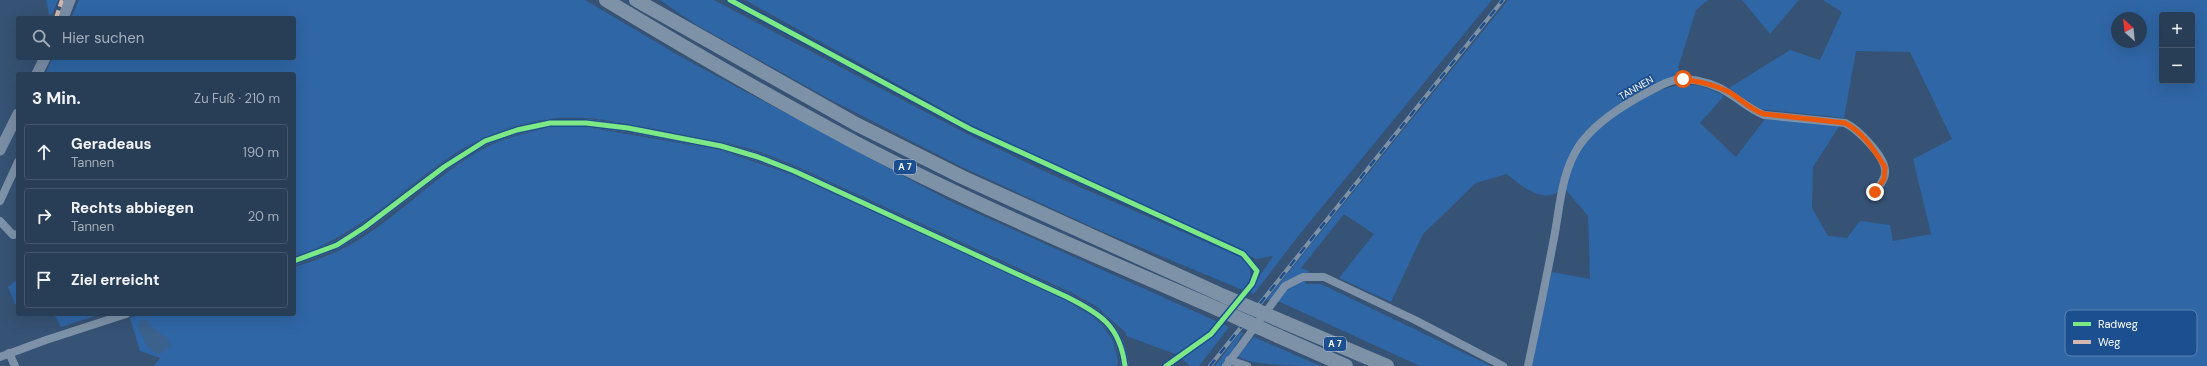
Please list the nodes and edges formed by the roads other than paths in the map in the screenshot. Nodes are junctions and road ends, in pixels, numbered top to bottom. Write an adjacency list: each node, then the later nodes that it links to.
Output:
1 (70, 0): 4 (street)
2 (606, 0): 22 (highway, A 7, bridge)
3 (636, 0): 23 (highway, A 7, bridge)
4 (64, 16)
5 (43, 60): 6 (street)
6 (38, 72)
7 (16, 121): 8 (street)
8 (0, 150)
9 (16, 166): 11 (street)
10 (1875, 192): 25 (street, TANNEN)
11 (0, 201)
12 (0, 221): 13 (street)
13 (16, 234)
14 (296, 260): 20 (street)
15 (119, 316): 16 (street)
16 (9, 353): 17 (street); 19 (street)
17 (0, 357)
18 (1228, 363): 21 (street); 24 (street)
19 (15, 366)
20 (1125, 366)
21 (1247, 366)
22 (1346, 366)
23 (1387, 366)
24 (1503, 366)
25 (1528, 366)

